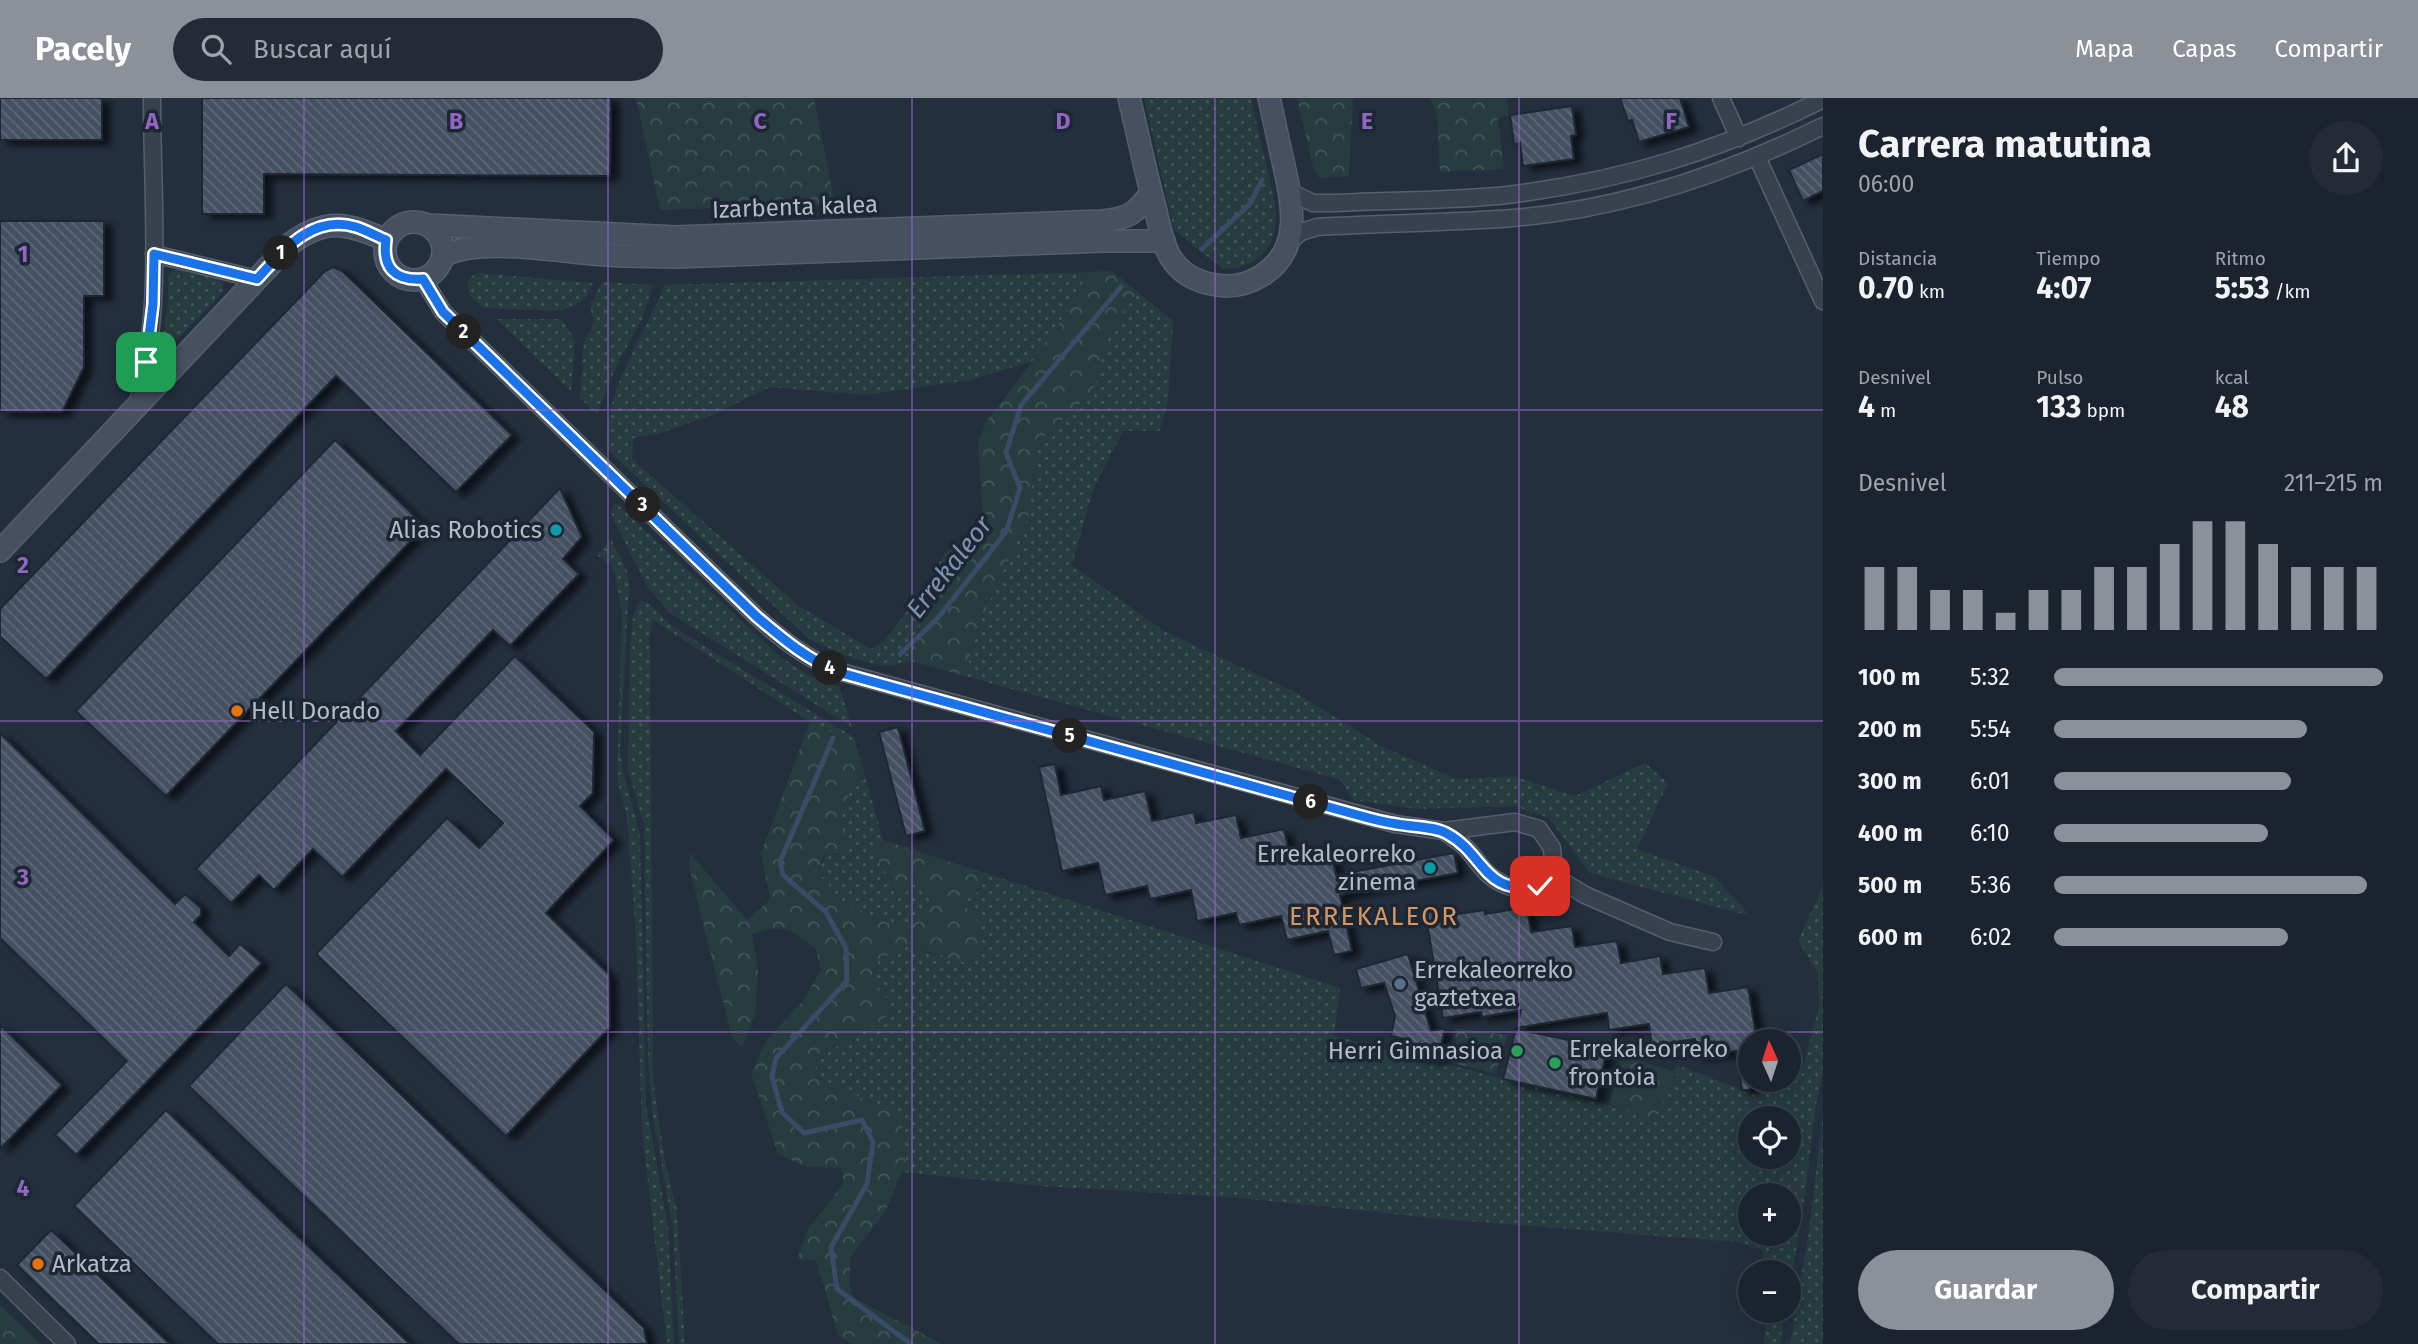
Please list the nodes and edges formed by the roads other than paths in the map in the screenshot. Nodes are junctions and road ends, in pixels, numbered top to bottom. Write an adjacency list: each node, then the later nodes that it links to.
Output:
1 (152, 98): 15 (street)
2 (1129, 98): 9 (main road)
3 (1269, 98): 10 (main road)
4 (1721, 98): 7 (street)
5 (1823, 99): 7 (street)
6 (1823, 126): 8 (street)
7 (1739, 138): 10 (street)
8 (1756, 157): 13 (street); 19 (street)
9 (1151, 192): 11 (main road, Izarbenta kalea); 14 (main road)
10 (1290, 192): 13 (main road)
11 (429, 225): 12 (main road); 16 (main road)
12 (386, 240): 17 (main road); 18 (main road)
13 (1290, 240): 14 (main road)
14 (1164, 241): 16 (main road, Izarbenta kalea)
15 (154, 254): 17 (street); 20 (street)
16 (444, 256): 18 (main road)
17 (257, 279): 20 (main road)
18 (423, 279): 22 (street)
19 (1823, 301)
20 (138, 404): 21 (main road)
21 (0, 551)
22 (1444, 831): 23 (street); 23 (street)
23 (1554, 876): 24 (street)
24 (1713, 942)
25 (0, 1278): 26 (street)
26 (67, 1344)

